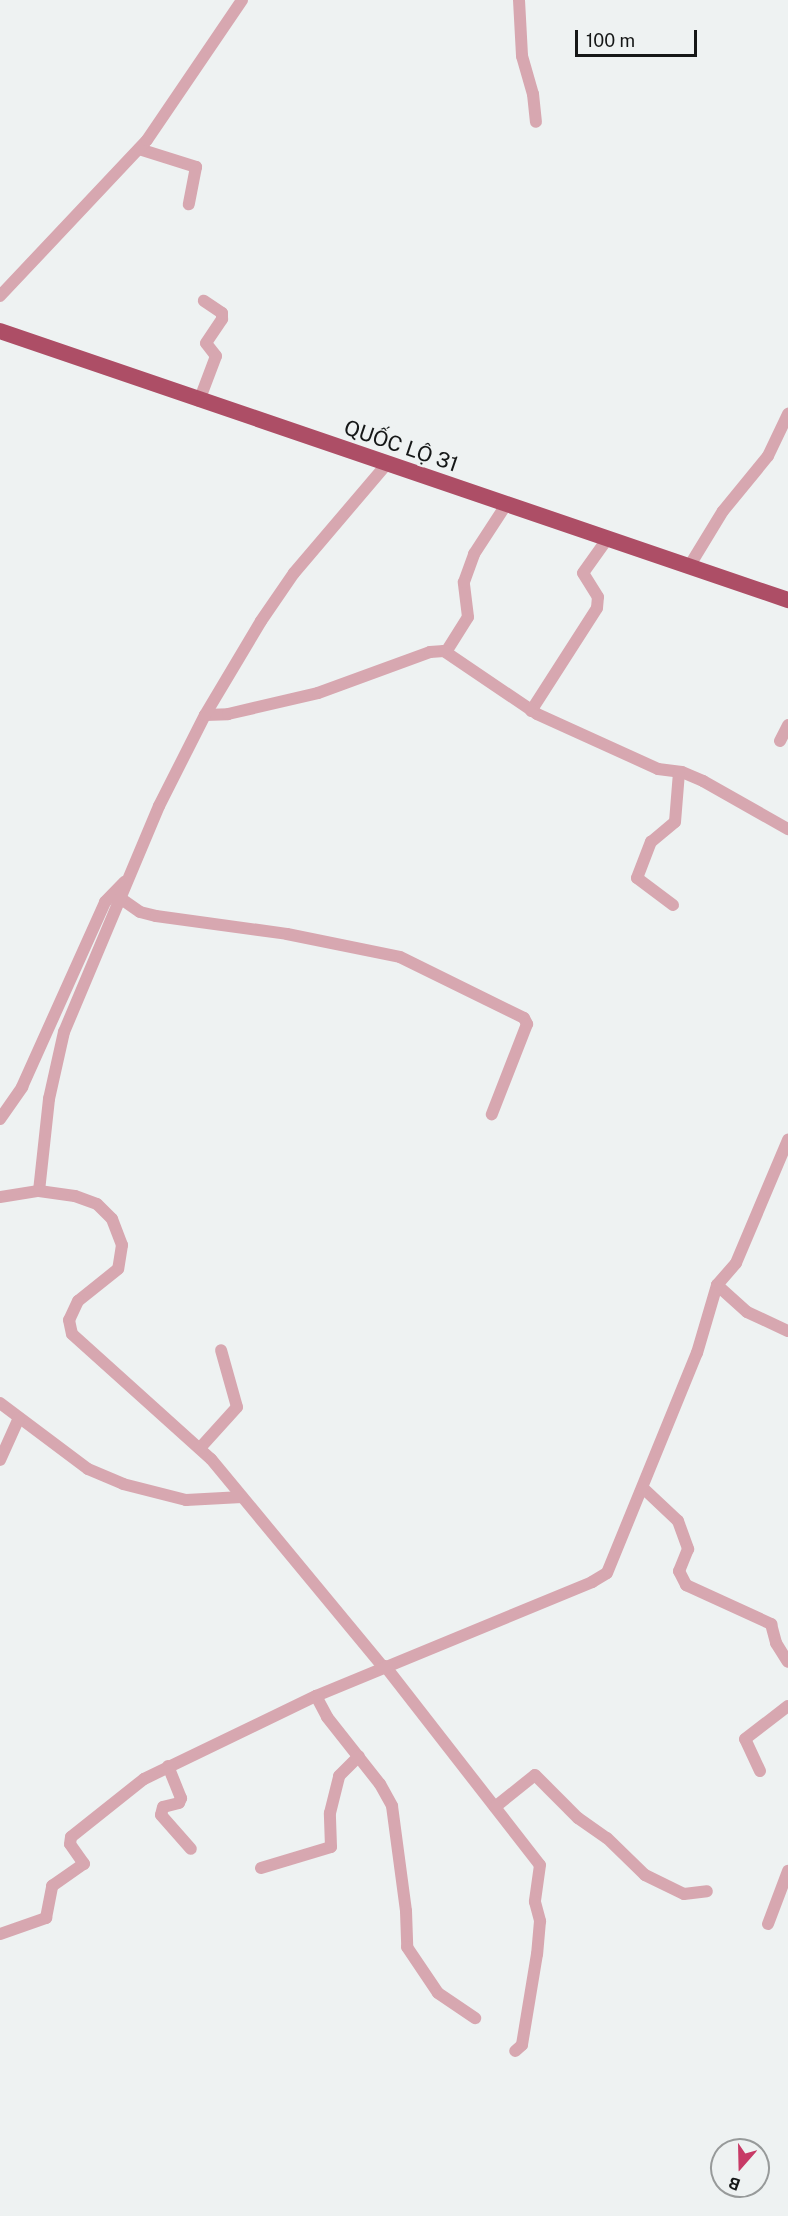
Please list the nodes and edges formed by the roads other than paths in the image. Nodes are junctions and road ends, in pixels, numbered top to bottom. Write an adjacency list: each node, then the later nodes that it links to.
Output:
1 (242, 0): 4 (street)
2 (519, 0): 3 (street)
3 (536, 122)
4 (139, 149): 5 (street); 6 (street)
5 (189, 204)
6 (0, 296)
7 (204, 301): 9 (street)
8 (0, 331): 9 (highway, QUỐC LỘ 31)
9 (199, 401): 11 (highway, QUỐC LỘ 31)
10 (788, 414): 14 (street)
11 (386, 465): 12 (highway, QUỐC LỘ 31); 18 (street)
12 (506, 505): 13 (highway, QUỐC LỘ 31); 16 (street)
13 (608, 538): 14 (highway, QUỐC LỘ 31); 17 (street)
14 (690, 565): 15 (highway, QUỐC LỘ 31)
15 (788, 600)
16 (446, 652): 17 (street); 18 (street)
17 (531, 711): 21 (street)
18 (205, 715): 23 (street)
19 (788, 725): 20 (street)
20 (780, 741)
21 (679, 772): 22 (street); 25 (street)
22 (788, 829)
23 (125, 882): 24 (street); 27 (street)
24 (120, 898): 26 (street); 29 (street)
25 (673, 905)
26 (492, 1114)
27 (0, 1119)
28 (788, 1140): 31 (street)
29 (39, 1191): 30 (street); 36 (street)
30 (0, 1197)
31 (717, 1285): 32 (street); 38 (street)
32 (788, 1331)
33 (221, 1350): 36 (street)
34 (0, 1404): 35 (street)
35 (19, 1418): 37 (street); 39 (street)
36 (200, 1448): 39 (street)
37 (0, 1460)
38 (643, 1488): 40 (street); 41 (street)
39 (242, 1497): 41 (street)
40 (788, 1662)
41 (384, 1667): 42 (street); 47 (street)
42 (316, 1696): 44 (street); 45 (street)
43 (788, 1706): 46 (street)
44 (359, 1756): 49 (street); 54 (street)
45 (168, 1766): 48 (street); 53 (street)
46 (760, 1771)
47 (495, 1807): 51 (street); 55 (street)
48 (190, 1849)
49 (261, 1868)
50 (788, 1871): 52 (street)
51 (707, 1891)
52 (768, 1924)
53 (0, 1934)
54 (474, 2018)
55 (514, 2050)

